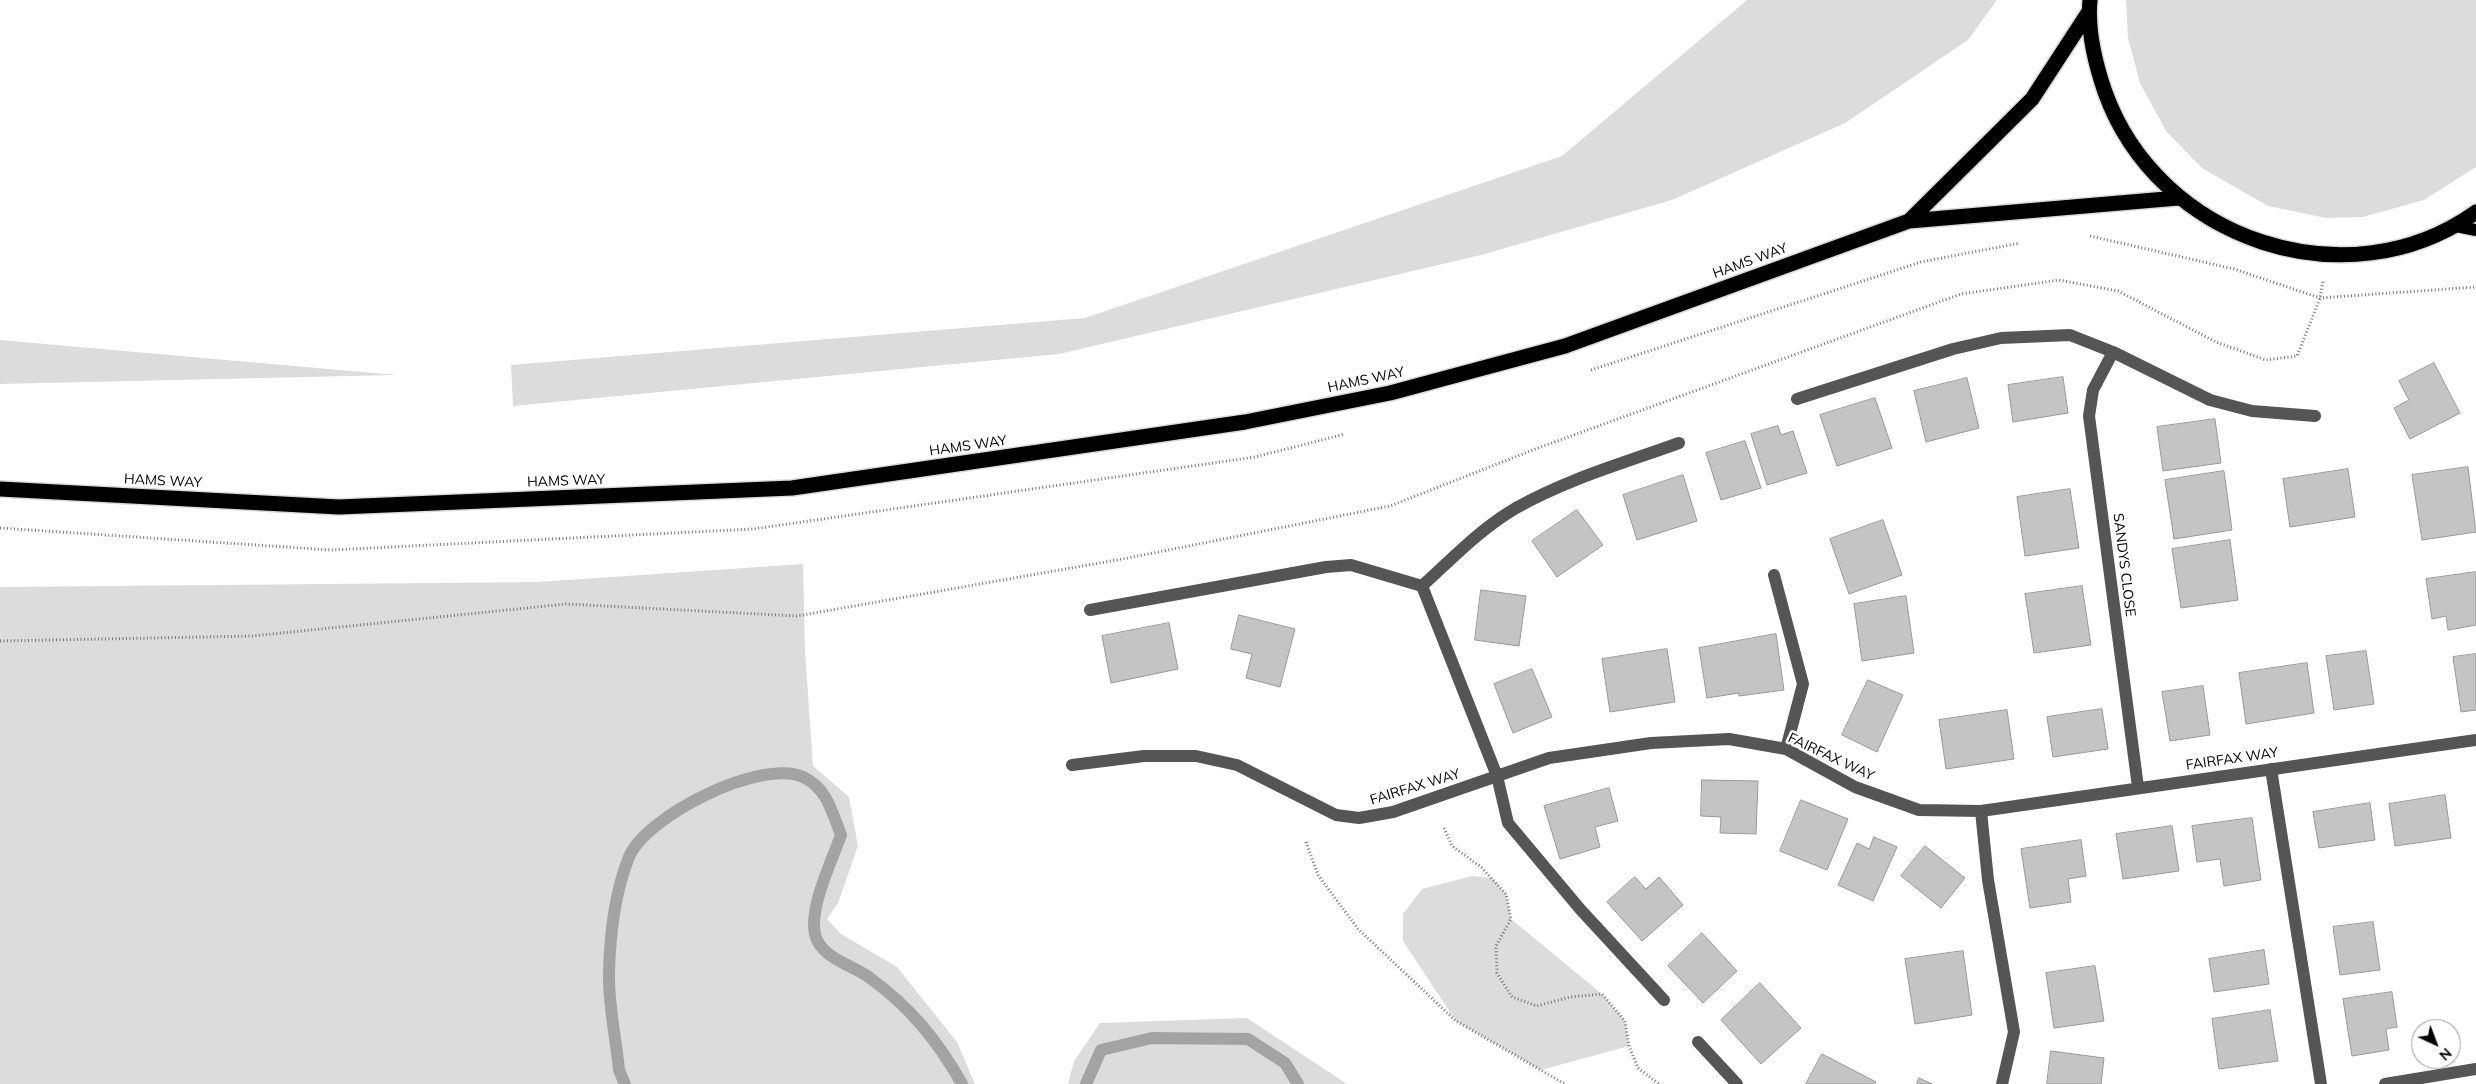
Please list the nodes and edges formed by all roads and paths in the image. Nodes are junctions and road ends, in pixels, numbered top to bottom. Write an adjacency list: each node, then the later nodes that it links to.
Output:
1 (2089, 7): 2 (highway); 4 (highway, HAMS WAY)
2 (2178, 198): 4 (highway, HAMS WAY); 7 (highway)
3 (2476, 212): 5 (highway)
4 (1909, 221): 12 (highway, HAMS WAY)
5 (2456, 226): 6 (main road); 7 (highway)
6 (2476, 230)
7 (2326, 255): 16 (path)
8 (2113, 352): 9 (street); 10 (street); 22 (street, SANDYS CLOSE)
9 (1797, 400)
10 (2315, 416)
11 (1679, 443): 14 (street)
12 (0, 489)
13 (1774, 575): 18 (street)
14 (1422, 586): 15 (street); 21 (street)
15 (1090, 610)
16 (0, 641)
17 (2476, 740): 20 (street, FAIRFAX WAY)
18 (1786, 749): 21 (street, FAIRFAX WAY); 23 (street, FAIRFAX WAY)
19 (1072, 765): 21 (street, FAIRFAX WAY)
20 (2272, 769): 22 (street, FAIRFAX WAY); 33 (street)
21 (1497, 776): 26 (street)
22 (2138, 787): 23 (street, FAIRFAX WAY)
23 (1981, 811): 32 (street)
24 (1444, 828): 30 (path)
25 (1306, 842): 29 (path)
26 (1664, 1000)
27 (1698, 1042): 31 (street)
28 (2476, 1069): 34 (street)
29 (1565, 1084)
30 (1658, 1084)
31 (1737, 1084)
32 (2002, 1084)
33 (2321, 1084)
34 (2385, 1084)

